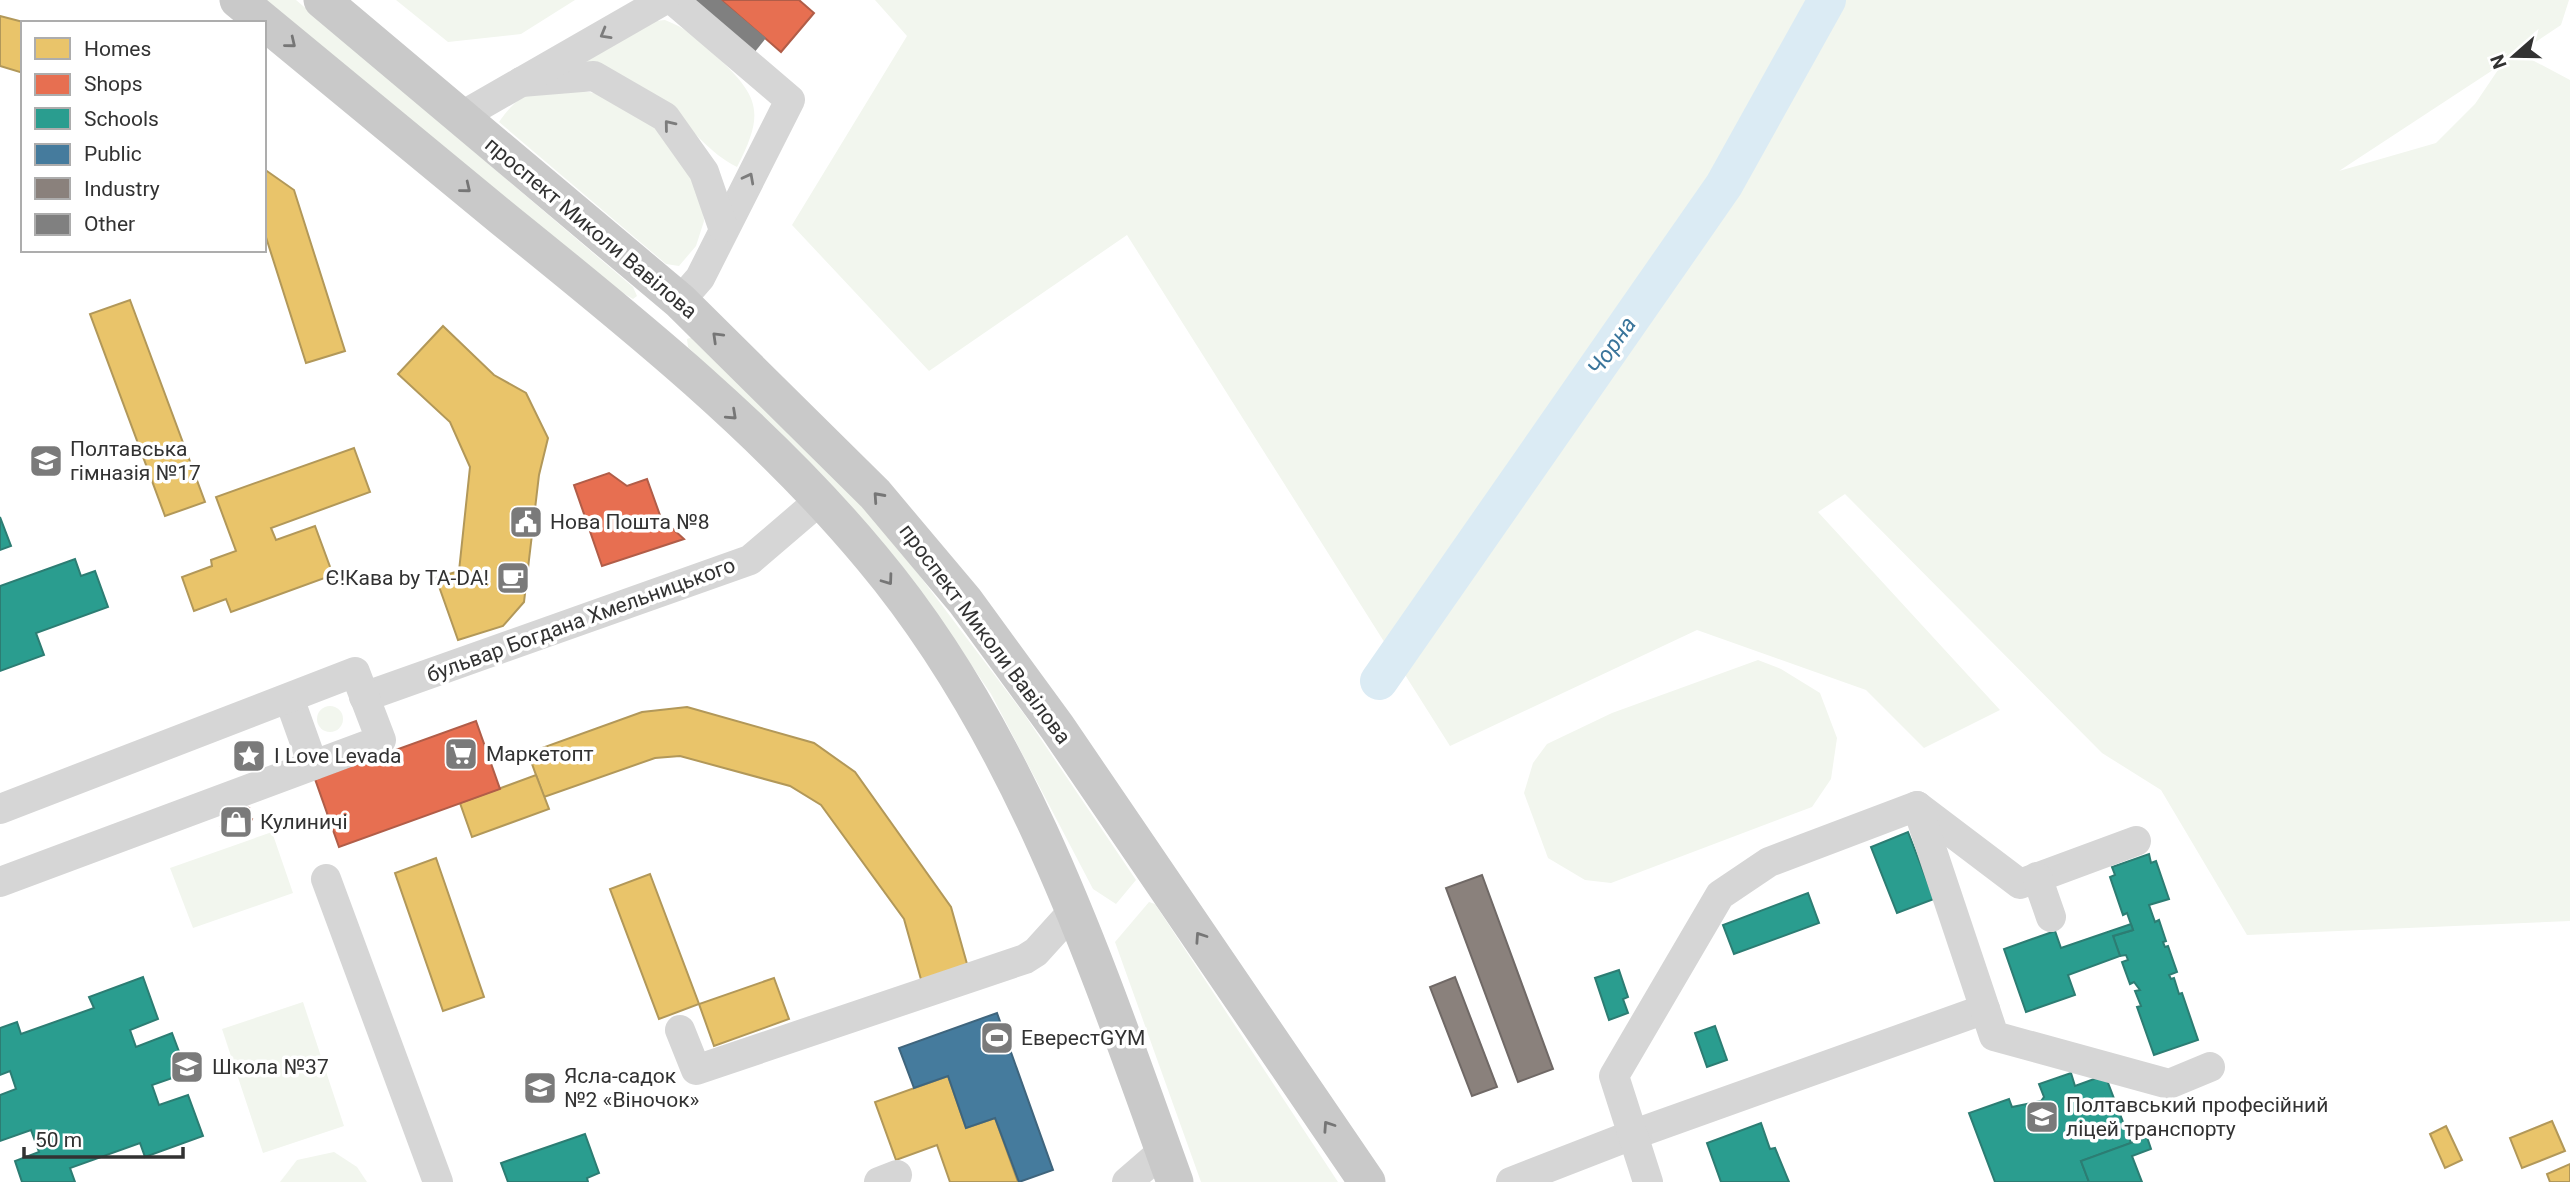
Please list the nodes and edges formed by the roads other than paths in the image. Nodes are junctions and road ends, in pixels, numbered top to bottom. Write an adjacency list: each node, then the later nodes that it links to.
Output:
1 (238, 0): 5 (main road, one-way to 5)
2 (323, 0): 8 (main road, проспект Миколи Вавілова)
3 (664, 0): 7 (street, one-way to 7)
4 (673, 0): 9 (street, one-way to 4)
5 (263, 21)
6 (266, 23): 11 (main road, one-way to 11)
7 (521, 82): 8 (street); 9 (street, one-way to 7)
8 (460, 117): 10 (main road, проспект Миколи Вавілова)
9 (723, 228): 10 (street)
10 (680, 301): 11 (main road); 31 (main road, проспект Миколи Вавілова, one-way to 10)
11 (648, 338): 12 (main road, one-way to 12)
12 (820, 500): 13 (street, бульвар Богдана Хмельницького); 22 (main road, one-way to 22)
13 (364, 697): 14 (street); 15 (street)
14 (289, 698): 15 (street); 17 (street)
15 (313, 765): 21 (street)
16 (1917, 806): 19 (street); 24 (street); 27 (street)
17 (0, 809)
18 (2136, 841): 19 (street)
19 (2037, 877): 23 (street)
20 (326, 879): 29 (street)
21 (0, 882)
22 (1074, 910): 25 (street); 28 (main road)
23 (2051, 916)
24 (1985, 1009): 26 (street); 27 (street)
25 (680, 1030)
26 (2210, 1068)
27 (1632, 1135): 32 (street); 33 (street)
28 (1170, 1166): 30 (street)
29 (438, 1182)
30 (1127, 1182)
31 (1367, 1182)
32 (1511, 1182)
33 (1648, 1182)

